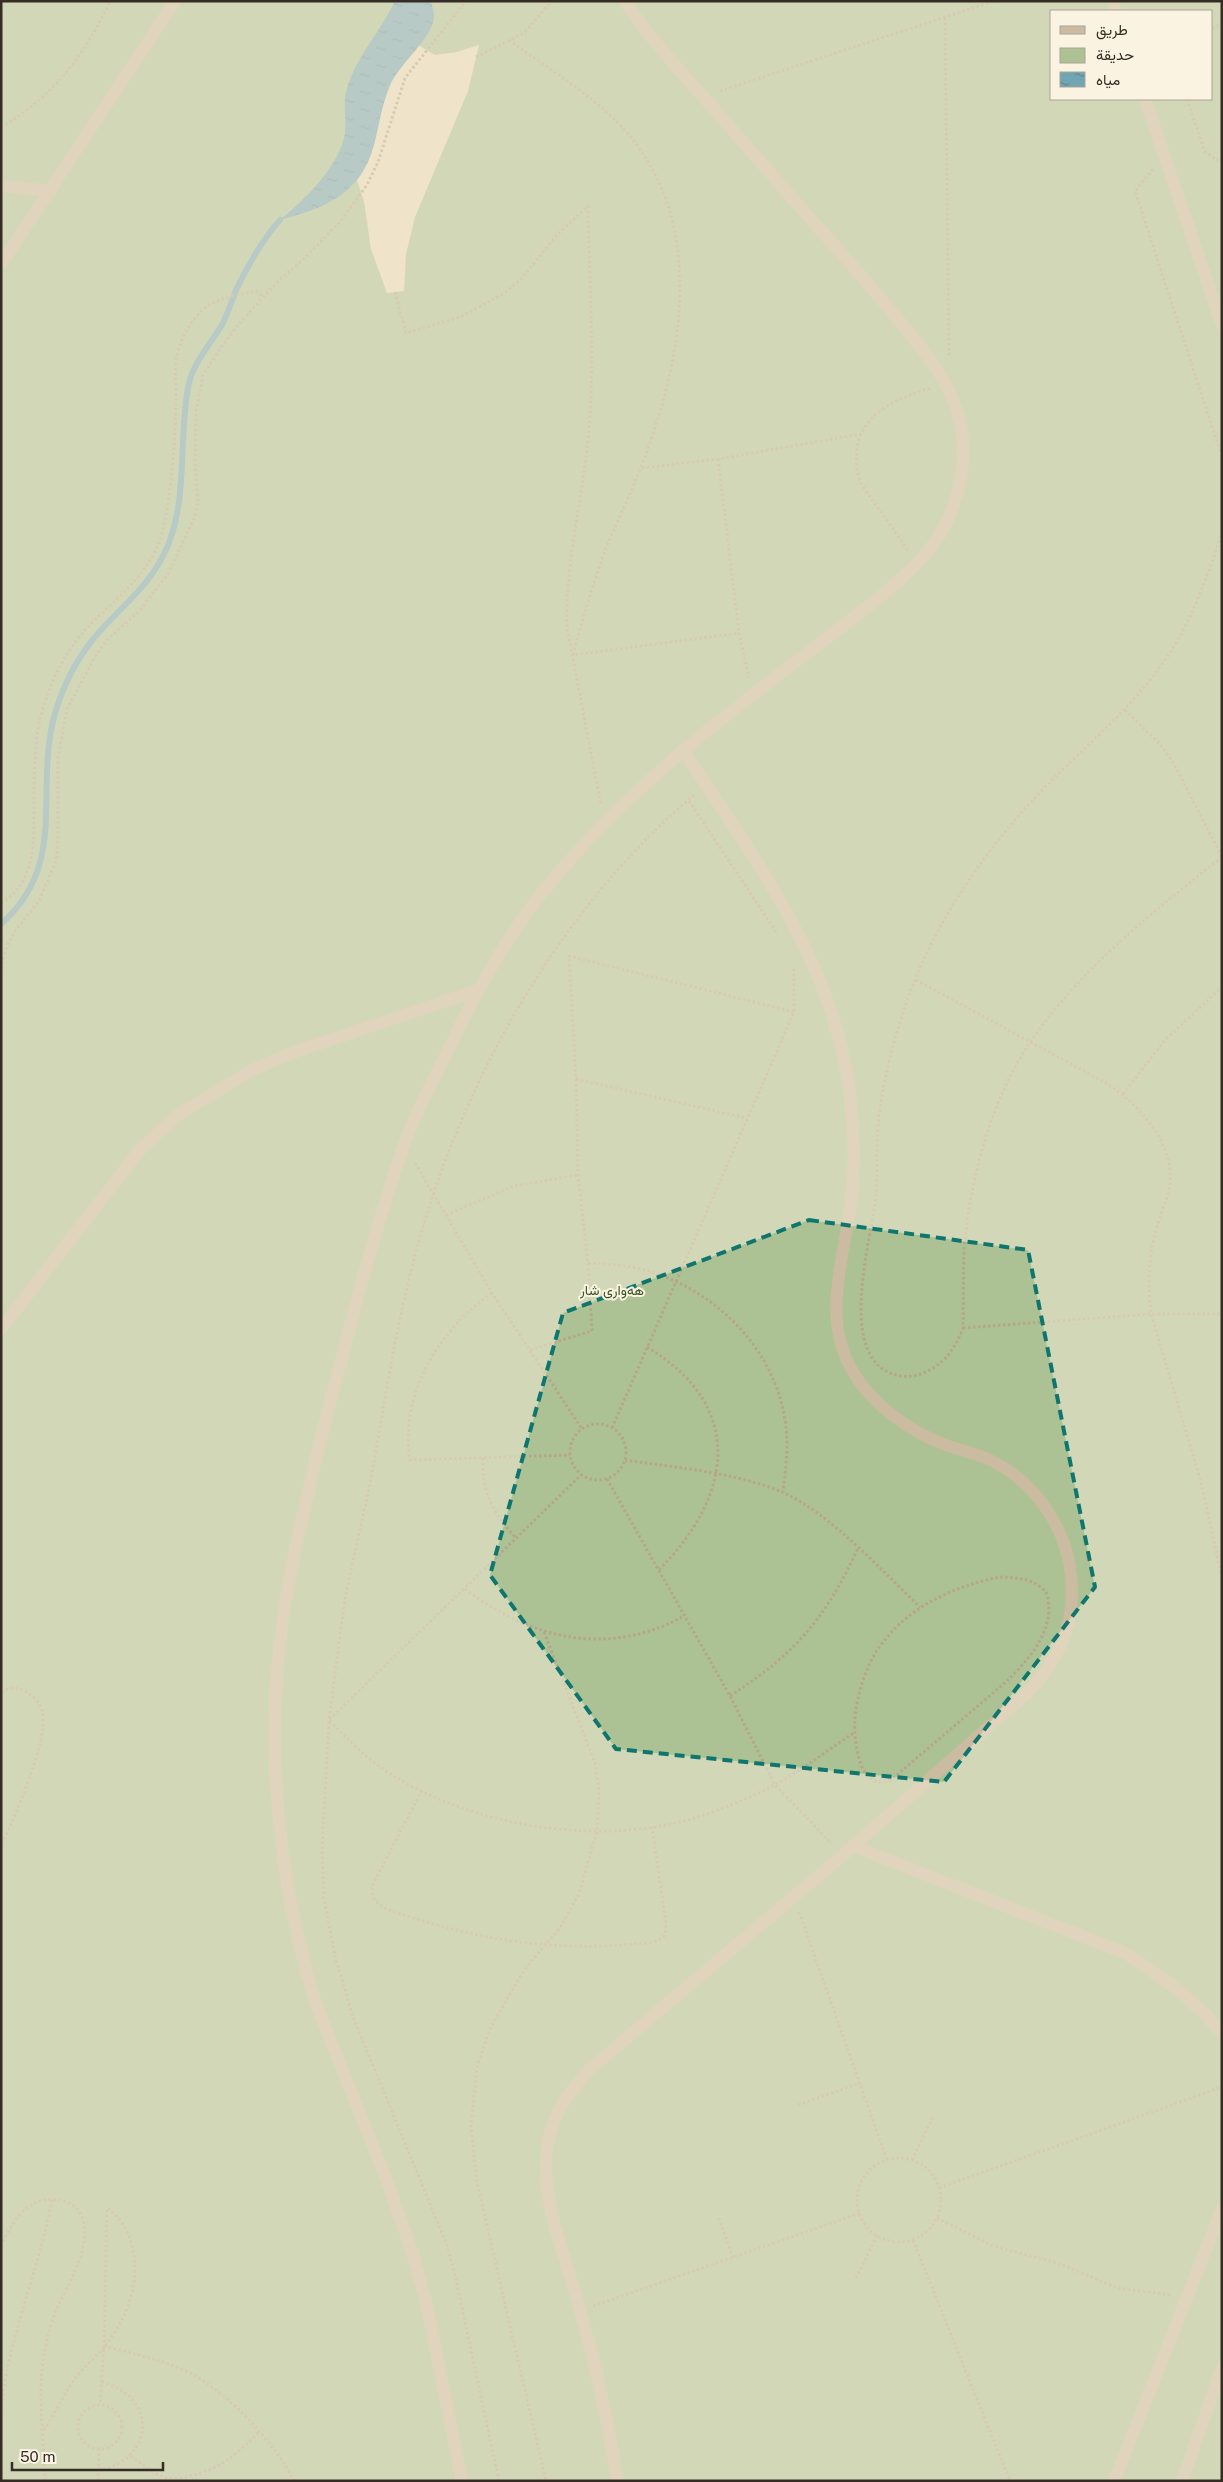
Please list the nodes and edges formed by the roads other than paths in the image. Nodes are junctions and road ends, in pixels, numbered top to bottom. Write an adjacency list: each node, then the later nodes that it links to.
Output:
1 (175, 1): 5 (street)
2 (625, 1): 8 (street)
3 (1145, 100): 7 (street)
4 (1, 186): 5 (street)
5 (51, 191): 6 (street)
6 (1, 264)
7 (1222, 325)
8 (683, 750): 9 (street); 11 (street)
9 (476, 991): 10 (street); 15 (street)
10 (1, 1329)
11 (853, 1846): 12 (street); 16 (street)
12 (1222, 2034)
13 (1222, 2209): 17 (street)
14 (1222, 2368): 18 (street)
15 (462, 2481)
16 (617, 2481)
17 (1114, 2481)
18 (1182, 2481)

